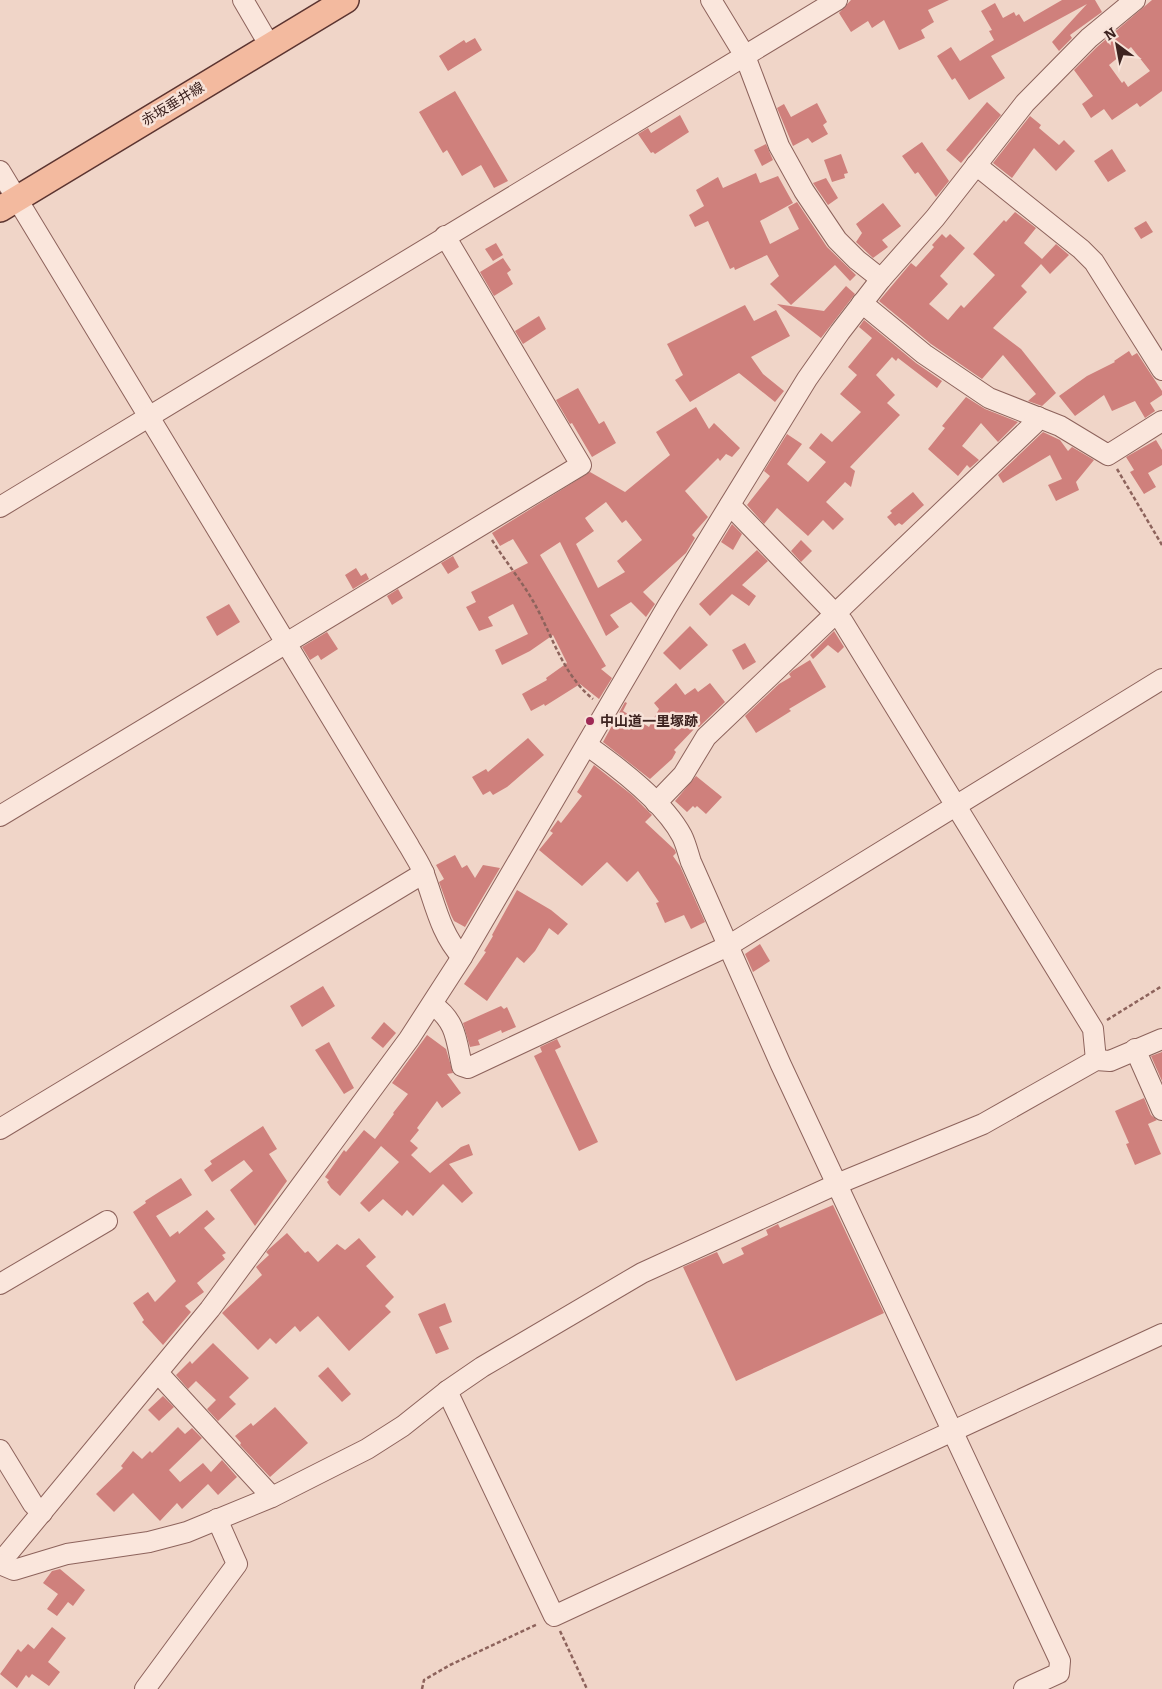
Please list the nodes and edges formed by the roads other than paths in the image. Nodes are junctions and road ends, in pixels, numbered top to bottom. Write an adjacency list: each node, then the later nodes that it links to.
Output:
1 (243, 0): 6 (street)
2 (346, 0): 6 (main road, 赤坂垂井線)
3 (711, 0): 7 (street)
4 (837, 0): 7 (street)
5 (1135, 0): 8 (street)
6 (270, 46): 10 (main road, 赤坂垂井線)
7 (745, 56): 11 (street); 12 (street)
8 (976, 165): 12 (street); 14 (street)
9 (0, 172): 10 (street)
10 (9, 204): 15 (street)
11 (445, 236): 15 (street); 21 (street)
12 (881, 279): 13 (street)
13 (862, 303): 16 (street); 18 (street)
14 (1162, 370)
15 (150, 416): 19 (street); 21 (street)
16 (1038, 417): 17 (street); 20 (street)
17 (1162, 422)
18 (730, 506): 20 (street); 23 (street)
19 (0, 507)
20 (836, 613): 24 (street); 25 (street)
21 (285, 644): 26 (street); 27 (street)
22 (1162, 679): 25 (street)
23 (588, 746): 24 (street); 29 (street)
24 (656, 803): 28 (street)
25 (956, 805): 28 (street); 33 (street)
26 (0, 816)
27 (424, 873): 29 (street); 35 (street)
28 (728, 946): 30 (street); 36 (street)
29 (462, 957): 30 (street)
30 (432, 1005): 40 (street)
31 (1162, 1039): 32 (street)
32 (1135, 1049): 33 (street); 34 (street)
33 (1096, 1060): 36 (street)
34 (1162, 1110)
35 (0, 1129)
36 (837, 1184): 41 (street); 42 (street)
37 (107, 1220): 38 (street)
38 (0, 1284)
39 (1162, 1334): 42 (street)
40 (158, 1373): 44 (street); 45 (street)
41 (447, 1391): 42 (street); 44 (street)
42 (953, 1430): 49 (street)
43 (0, 1450): 45 (street)
44 (272, 1497): 46 (street)
45 (42, 1513): 47 (street)
46 (217, 1519): 47 (street); 48 (street)
47 (0, 1563)
48 (146, 1689)
49 (1024, 1689)

